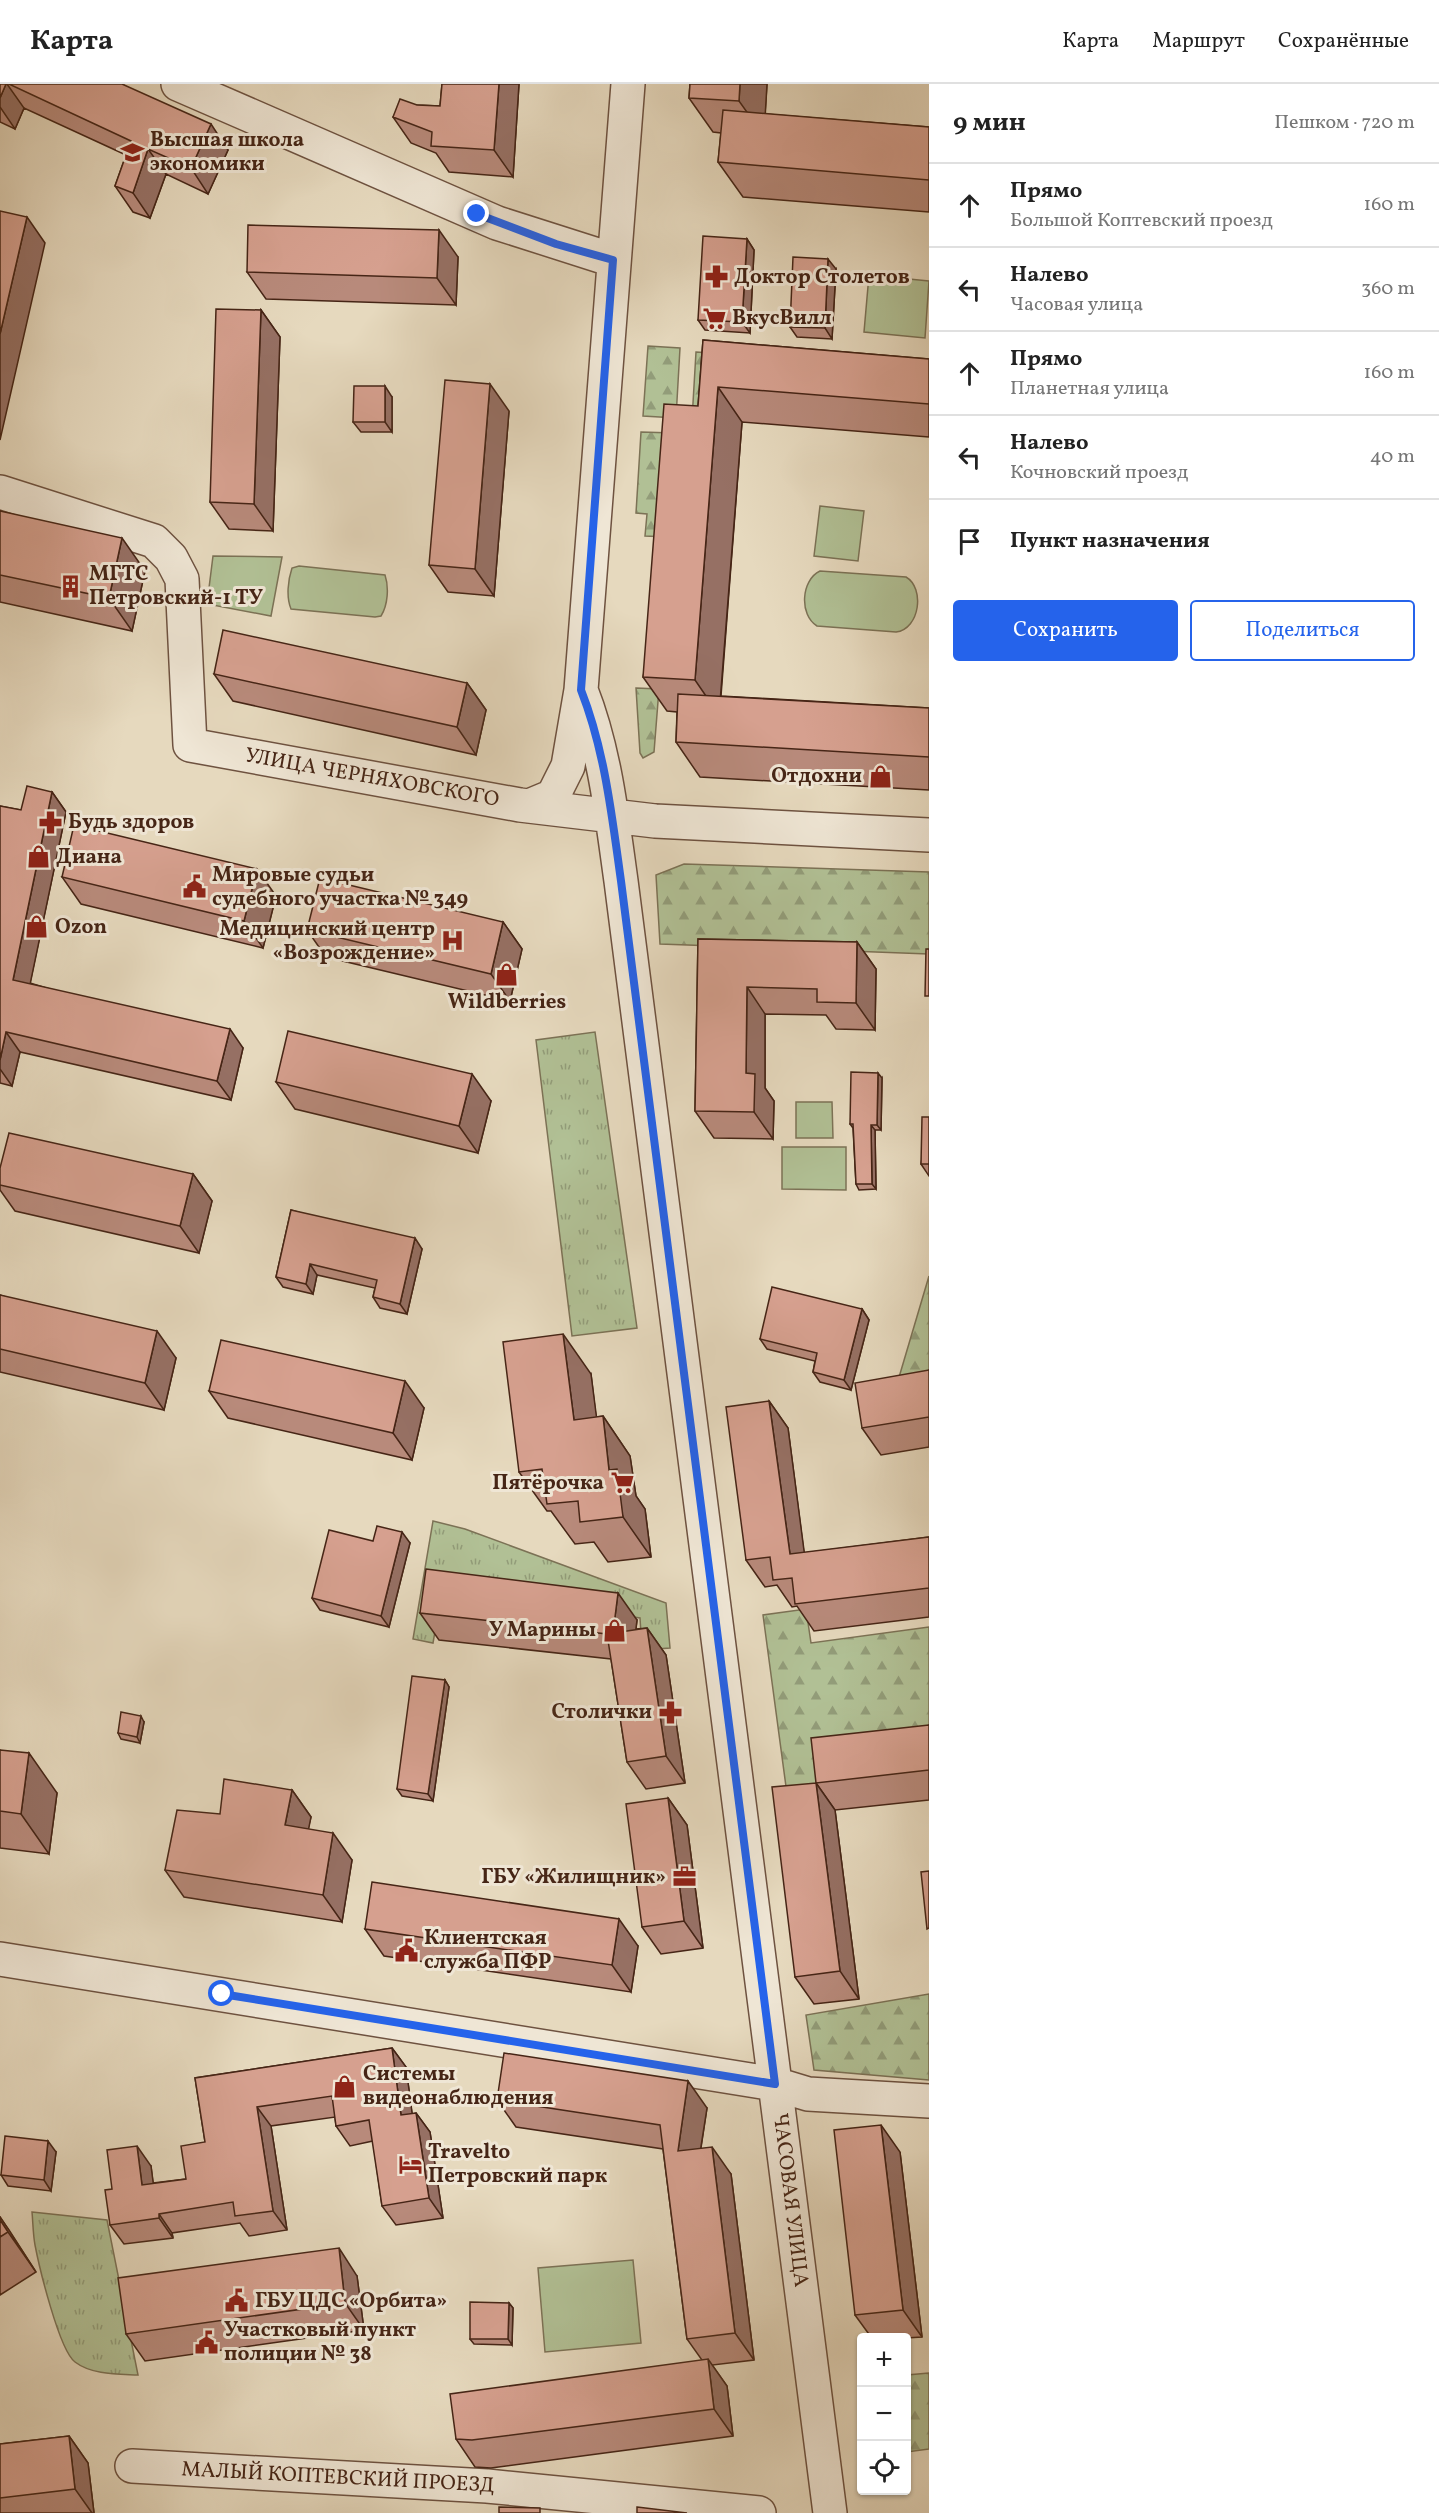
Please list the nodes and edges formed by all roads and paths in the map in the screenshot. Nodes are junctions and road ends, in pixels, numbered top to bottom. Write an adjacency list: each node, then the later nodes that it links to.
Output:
1 (178, 84): 3 (street)
2 (628, 84): 3 (street)
3 (613, 260): 5 (street)
4 (0, 492): 6 (street, УЛИЦА ЧЕРНЯХОВСКОГО)
5 (581, 690): 6 (street); 7 (street, ЧАСОВАЯ УЛИЦА)
6 (529, 806): 7 (street, УЛИЦА ЧЕРНЯХОВСКОГО)
7 (612, 815): 8 (street, УЛИЦА ЧЕРНЯХОВСКОГО); 10 (street, ЧАСОВАЯ УЛИЦА)
8 (929, 835)
9 (0, 1959): 10 (street)
10 (775, 2084): 11 (street); 14 (street, ЧАСОВАЯ УЛИЦА)
11 (929, 2101)
12 (132, 2466): 13 (street, МАЛЫЙ КОПТЕВСКИЙ ПРОЕЗД)
13 (759, 2513)
14 (830, 2513)

